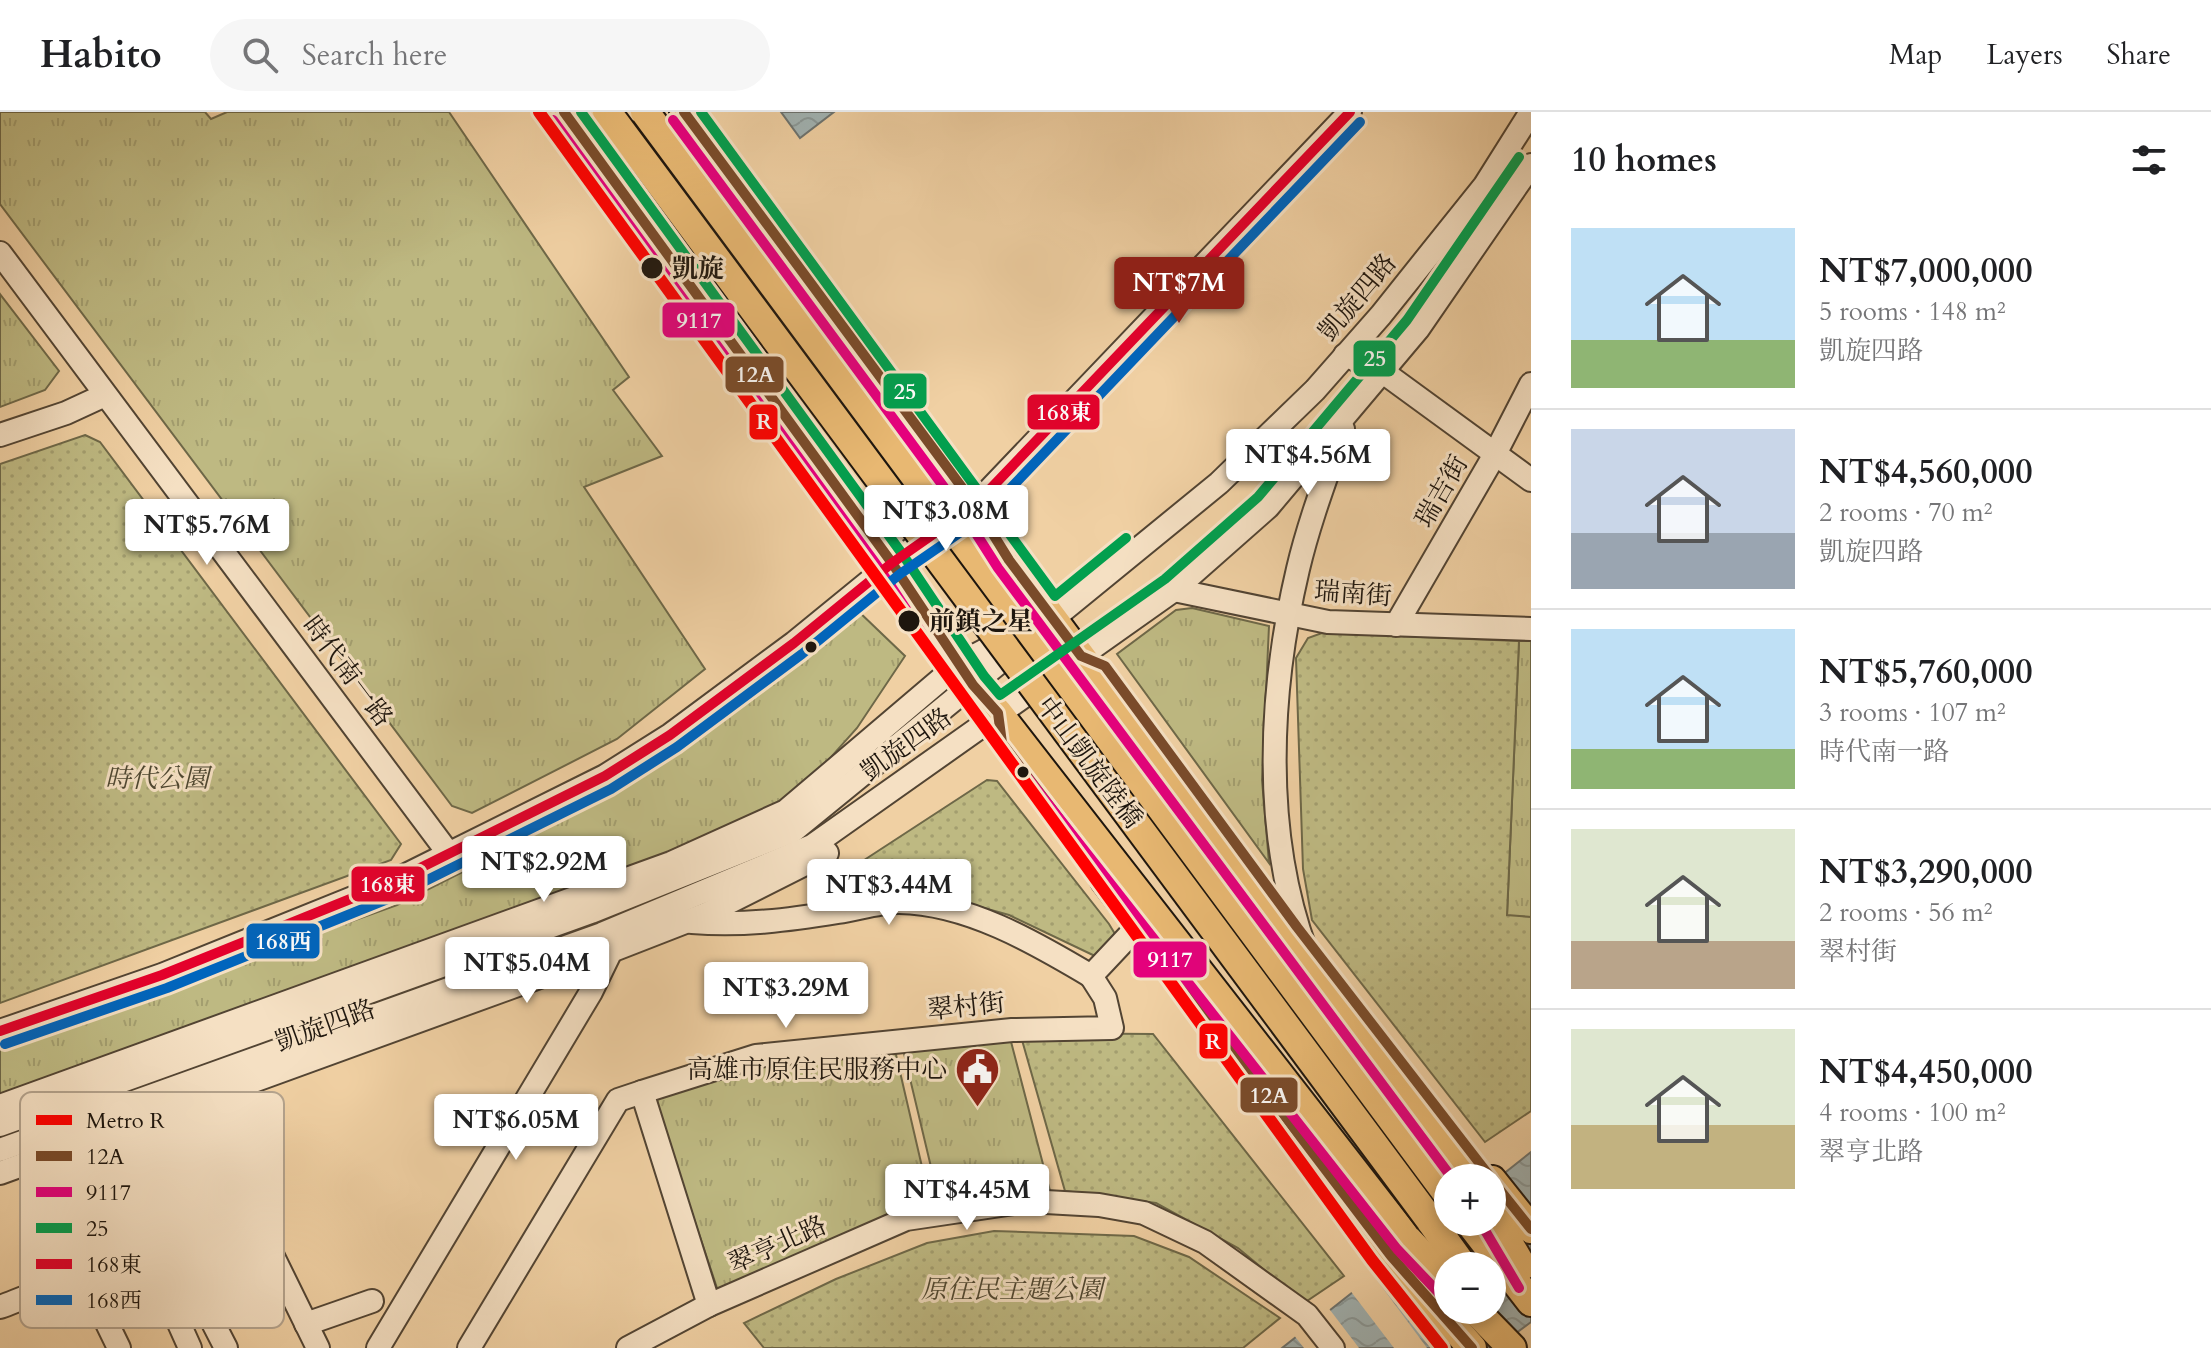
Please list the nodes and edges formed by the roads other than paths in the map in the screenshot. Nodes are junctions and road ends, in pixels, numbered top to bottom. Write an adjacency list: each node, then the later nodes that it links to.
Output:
1 (564, 112): 18 (main road)
2 (607, 112): 56 (main road, 中山凱旋陸橋, bridge)
3 (645, 112): 50 (main road, 中山凱旋陸橋, bridge)
4 (684, 112): 17 (main road)
5 (1350, 112): 17 (street)
6 (1531, 112): 9 (street, 凱旋四路)
7 (1531, 165): 10 (street, 凱旋四路)
8 (0, 253): 12 (street, 時代南一路)
9 (1345, 355): 10 (street); 20 (street, 凱旋四路)
10 (1383, 372): 13 (street, 凱旋四路); 15 (street)
11 (1531, 384): 15 (street, 瑞吉街)
12 (105, 395): 14 (street); 27 (street, 時代南一路)
13 (1347, 416): 19 (street, 凱旋四路); 21 (street)
14 (0, 435)
15 (1494, 456): 16 (street); 22 (street, 瑞吉街)
16 (1531, 480)
17 (975, 505): 18 (street); 20 (main road)
18 (892, 563): 25 (main road); 27 (street)
19 (1174, 590): 21 (street, 瑞南街); 24 (street, 凱旋四路)
20 (1052, 616): 24 (main road); 25 (street, 凱旋四路)
21 (1289, 616): 22 (street, 瑞南街); 30 (street)
22 (1396, 625): 23 (street, 瑞南街)
23 (1531, 629)
24 (1081, 656): 26 (street, 凱旋四路); 30 (main road); 32 (main road)
25 (966, 674): 26 (main road); 35 (street, 凱旋四路); 36 (street, 凱旋四路)
26 (986, 720): 28 (street, 凱旋四路); 29 (main road); 37 (street, 凱旋四路); 55 (main road)
27 (449, 854): 34 (street)
28 (687, 921): 31 (street, 凱旋四路); 33 (street)
29 (1138, 926): 33 (street); 55 (main road)
30 (1297, 927): 32 (street); 47 (main road)
31 (611, 951): 38 (street, 凱旋四路); 77 (street)
32 (1313, 971): 46 (main road)
33 (1091, 976): 39 (street, 翠村街)
34 (0, 1031)
35 (39, 1092)
36 (92, 1092)
37 (162, 1092)
38 (225, 1092)
39 (642, 1092): 63 (street); 78 (street)
40 (20, 1099): 41 (street, 凱旋四路)
41 (0, 1106)
42 (20, 1118): 43 (street, 凱旋四路)
43 (0, 1125)
44 (20, 1143): 45 (street, 凱旋四路)
45 (0, 1150)
46 (1473, 1164)
47 (1475, 1164)
48 (20, 1166): 49 (street, 凱旋四路)
49 (0, 1173)
50 (1434, 1176)
51 (1506, 1201): 52 (main road)
52 (1531, 1229)
53 (1480, 1236): 62 (main road)
54 (1504, 1236): 59 (main road)
55 (1400, 1248): 57 (main road); 80 (main road)
56 (1453, 1252)
57 (1434, 1272)
58 (284, 1279): 65 (street)
59 (1531, 1281)
60 (20, 1300): 64 (street)
61 (372, 1301): 65 (street)
62 (1531, 1302)
63 (709, 1305): 72 (street, 翠亨北路); 79 (street, 翠亨北路)
64 (0, 1307)
65 (306, 1324): 76 (street)
66 (1491, 1324): 71 (main road)
67 (1502, 1324): 71 (main road)
68 (109, 1328): 73 (street)
69 (181, 1328): 74 (street)
70 (216, 1328): 75 (street)
71 (1513, 1343)
72 (642, 1345)
73 (119, 1348)
74 (190, 1348)
75 (226, 1348)
76 (318, 1348)
77 (378, 1348)
78 (469, 1348)
79 (1333, 1348)
80 (1472, 1348)

